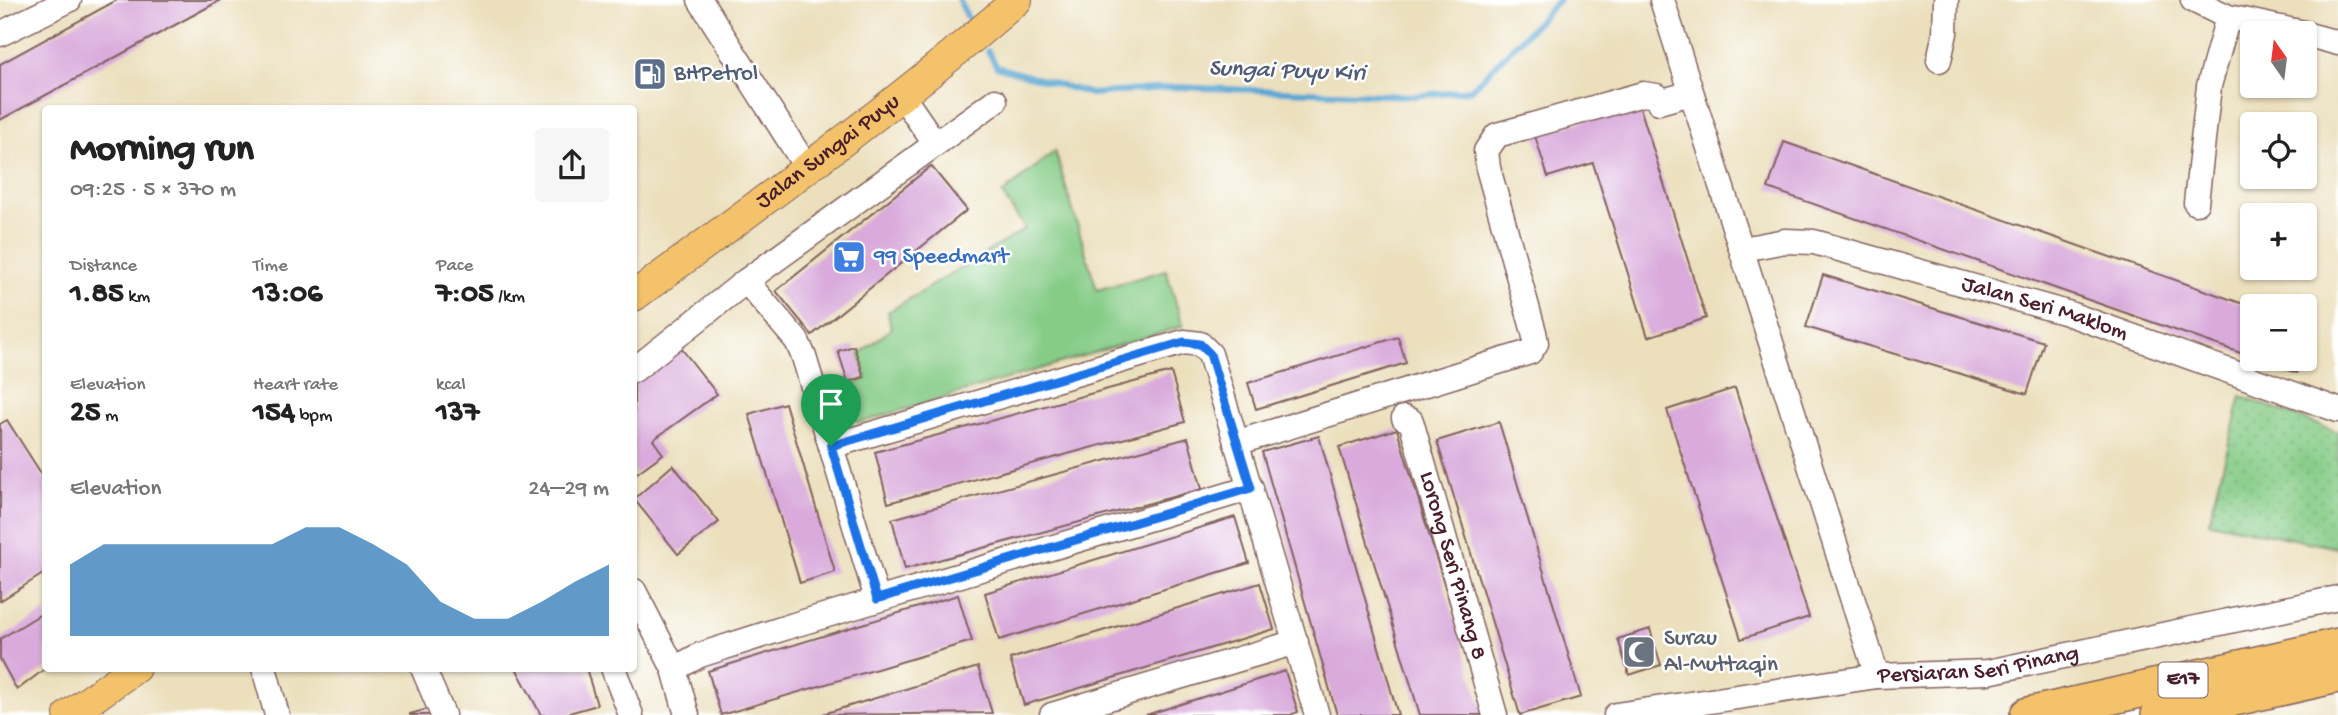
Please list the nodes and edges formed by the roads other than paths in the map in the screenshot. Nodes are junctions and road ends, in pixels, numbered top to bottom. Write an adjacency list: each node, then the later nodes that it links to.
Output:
1 (69, 0): 9 (street)
2 (700, 0): 17 (street)
3 (1017, 0): 14 (main road, Jalan Sungai Puyu)
4 (1662, 0): 13 (street)
5 (1946, 0): 12 (street)
6 (2193, 0): 7 (street)
7 (2228, 16): 8 (street); 18 (street)
8 (2250, 21)
9 (0, 34)
10 (2317, 37): 11 (street)
11 (2338, 43)
12 (1940, 60)
13 (1691, 93): 19 (street); 25 (street)
14 (901, 94): 16 (street); 17 (main road, Jalan Sungai Puyu)
15 (995, 101): 16 (street)
16 (934, 142): 20 (street)
17 (807, 168): 21 (main road, Jalan Sungai Puyu)
18 (2196, 203)
19 (1743, 249): 23 (street, Jalan Seri Maklom); 39 (street)
20 (746, 281): 22 (street); 26 (street)
21 (637, 294)
22 (637, 368)
23 (2338, 410)
24 (1404, 418): 47 (street, Lorong Seri Pinang 8)
25 (1236, 443): 26 (street); 27 (street)
26 (831, 446): 30 (street)
27 (1251, 488): 30 (street); 31 (street)
28 (637, 597): 33 (street)
29 (2338, 598): 39 (street, Persiaran Seri Pinang)
30 (877, 599): 33 (street)
31 (1296, 642): 45 (street); 46 (street)
32 (2338, 646): 49 (highway, E17)
33 (674, 669): 44 (street)
34 (129, 672): 40 (main road)
35 (265, 672): 41 (street)
36 (426, 672): 42 (street)
37 (615, 672): 43 (street)
38 (2338, 675): 50 (highway, E17)
39 (1877, 676): 48 (street, Persiaran Seri Pinang)
40 (69, 715)
41 (277, 715)
42 (443, 715)
43 (631, 715)
44 (687, 715)
45 (1052, 715)
46 (1317, 715)
47 (1495, 715)
48 (1616, 715)
49 (2028, 715)
50 (2158, 715)

